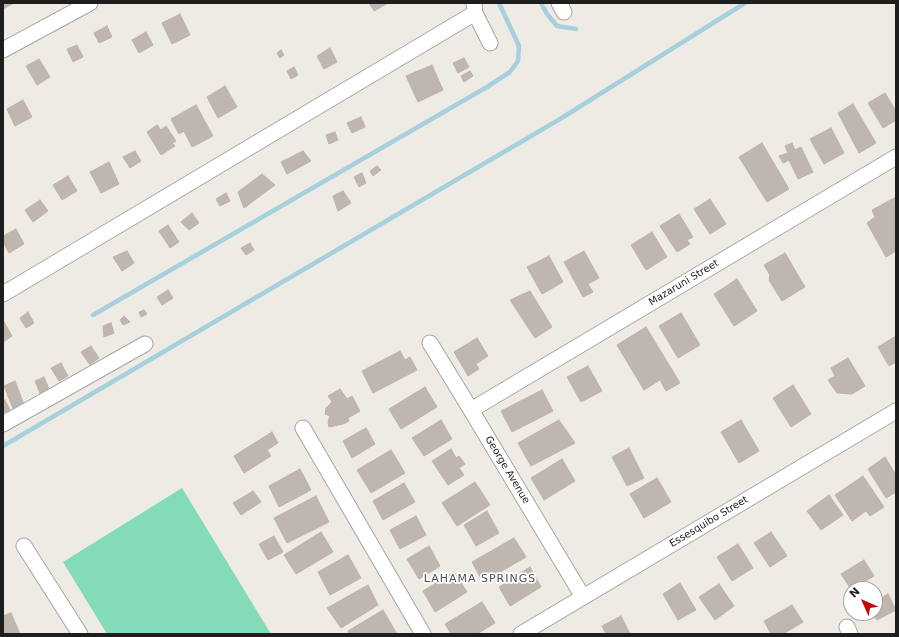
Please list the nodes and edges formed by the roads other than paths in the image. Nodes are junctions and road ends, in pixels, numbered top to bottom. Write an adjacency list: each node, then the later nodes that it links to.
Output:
1 (90, 3): 4 (street)
2 (474, 8): 3 (street); 6 (street)
3 (490, 43)
4 (3, 50)
5 (896, 157): 9 (street, Mazaruni Street)
6 (3, 294)
7 (430, 343): 9 (street, George Avenue)
8 (145, 344): 11 (street)
9 (471, 410): 14 (street, George Avenue)
10 (896, 411): 14 (street, Essesquibo Street)
11 (3, 424)
12 (303, 428): 16 (street)
13 (24, 546): 15 (street)
14 (583, 597): 17 (street, Essesquibo Street)
15 (80, 634)
16 (423, 634)
17 (521, 634)

